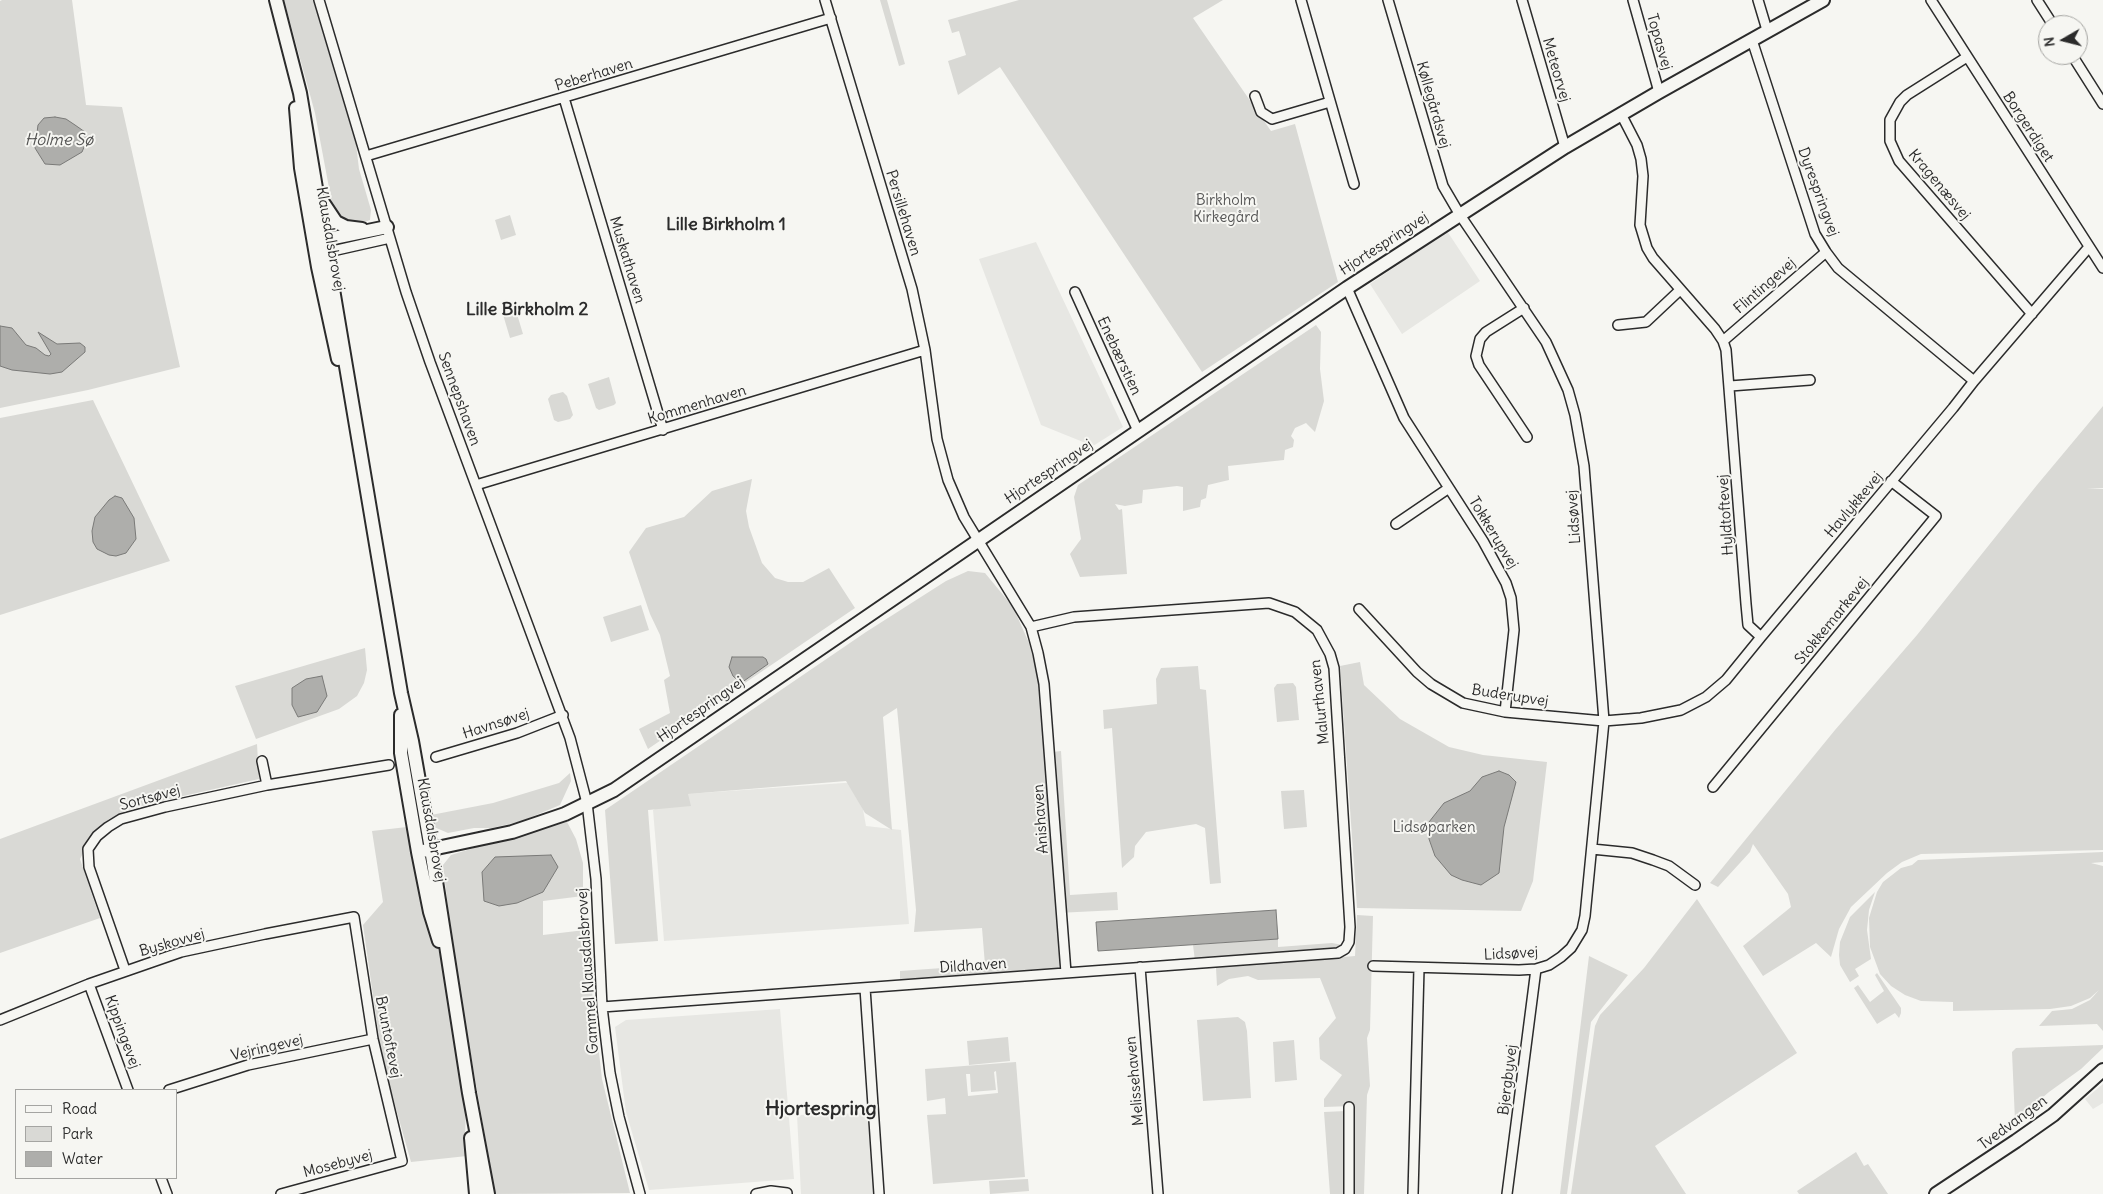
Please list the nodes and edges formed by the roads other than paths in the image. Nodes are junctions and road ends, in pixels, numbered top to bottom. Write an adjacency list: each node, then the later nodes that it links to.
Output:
1 (276, 0): 14 (street, Klausdalsbrovej)
2 (319, 0): 26 (street, Sennepshaven)
3 (825, 0): 13 (street, Persillehaven)
4 (1301, 0): 22 (street)
5 (1388, 0): 29 (street, Køllegårdsvej)
6 (1522, 0): 25 (street, Meteorvej)
7 (1633, 0): 19 (street, Topasvej)
8 (1758, 0): 15 (street)
9 (1823, 0): 15 (street, Hjortespringvej)
10 (1931, 0): 17 (street, Borgerdiget)
11 (2037, 0): 12 (street)
12 (2047, 15)
13 (830, 18): 21 (street, Peberhaven); 43 (street, Persillehaven)
14 (284, 30): 28 (street, Klausdalsbrovej); 32 (street, Klausdalsbrovej)
15 (1767, 30): 16 (street, Hjortespringvej)
16 (1752, 40): 19 (street, Hjortespringvej); 34 (street, Dyrespringvej)
17 (1967, 57): 33 (street, Borgerdiget); 40 (street, Kragenæsvej)
18 (2078, 65): 23 (street)
19 (1659, 92): 24 (street, Hjortespringvej)
20 (1255, 96): 22 (street)
21 (564, 98): 26 (street, Peberhaven); 47 (street, Muskathaven)
22 (1330, 102): 27 (street)
23 (2103, 104)
24 (1621, 114): 25 (street, Hjortespringvej); 37 (street, Hyldtoftevej)
25 (1565, 147): 29 (street, Hjortespringvej)
26 (366, 156): 31 (street, Sennepshaven)
27 (1354, 184)
28 (318, 193): 30 (street); 32 (street, Klausdalsbrovej)
29 (1460, 215): 36 (street, Hjortespringvej); 39 (street, Lidsøvej)
30 (372, 231): 31 (street); 32 (street)
31 (388, 232): 32 (street); 51 (street, Sennepshaven)
32 (323, 244): 58 (street, Klausdalsbrovej)
33 (2089, 247): 35 (street, Borgerdiget); 40 (street, Havlykkevej)
34 (1826, 252): 42 (street, Flintingevej); 45 (street, Dyrespringvej)
35 (2103, 268)
36 (1347, 288): 48 (street, Hjortespringvej); 52 (street, Tokkerupvej)
37 (1680, 290): 41 (street); 42 (street, Hyldtoftevej)
38 (1074, 292): 48 (street, Enebærstien)
39 (1524, 308): 49 (street); 61 (street, Lidsøvej)
40 (2032, 314): 45 (street, Havlykkevej)
41 (1618, 325)
42 (1723, 341): 46 (street, Hyldtoftevej)
43 (925, 350): 47 (street, Kommenhaven); 54 (street, Persillehaven)
44 (1810, 380): 46 (street)
45 (1974, 381): 50 (street, Havlykkevej)
46 (1730, 386): 57 (street, Hyldtoftevej)
47 (663, 430): 51 (street, Kommenhaven)
48 (1138, 431): 54 (street, Hjortespringvej)
49 (1527, 437)
50 (1892, 481): 57 (street, Havlykkevej); 66 (street, Stokkemarkevej)
51 (476, 485): 60 (street, Sennepshaven)
52 (1449, 488): 53 (street, Tokkerupvej); 59 (street, Tokkerupvej)
53 (1396, 524)
54 (978, 539): 56 (street); 67 (street, Hjortespringvej)
55 (1359, 609): 59 (street, Buderupvej)
56 (1030, 627): 73 (street, Malurthaven); 80 (street, Anishaven)
57 (1761, 637): 61 (street, Havlykkevej)
58 (401, 693): 69 (street, Klausdalsbrovej); 70 (street, Klausdalsbrovej)
59 (1505, 712): 61 (street, Buderupvej)
60 (563, 715): 62 (street, Havnsøvej); 67 (street, Sennepshaven)
61 (1604, 721): 68 (street, Lidsøvej)
62 (436, 757)
63 (262, 761): 65 (street)
64 (390, 765): 65 (street, Sortsøvej)
65 (267, 785): 78 (street, Sortsøvej)
66 (1713, 787)
67 (587, 803): 69 (street, Hjortespringvej); 83 (street, Gammel Klausdalsbrovej)
68 (1592, 849): 71 (street); 77 (street, Lidsøvej)
69 (431, 850): 70 (street, Hjortespringvej); 79 (street, Klausdalsbrovej)
70 (418, 852): 79 (street, Klausdalsbrovej)
71 (1695, 885)
72 (354, 917): 78 (street, Byskovvej); 85 (street, Bruntoftevej)
73 (1345, 949): 75 (street, Dildhaven)
74 (1373, 966): 76 (street, Lidsøvej)
75 (1140, 967): 80 (street, Dildhaven); 101 (street, Melissehaven)
76 (1419, 968): 77 (street, Lidsøvej); 103 (street)
77 (1536, 969): 104 (street, Bjergbyvej)
78 (125, 970): 81 (street, Byskovvej)
79 (449, 970): 89 (street, Klausdalsbrovej)
80 (1066, 973): 82 (street, Dildhaven)
81 (89, 984): 84 (street, Byskovvej); 87 (street, Kippingevej)
82 (865, 988): 83 (street, Dildhaven); 100 (street)
83 (602, 1007): 98 (street, Gammel Klausdalsbrovej)
84 (2, 1019)
85 (372, 1039): 88 (street, Vejringevej); 91 (street, Bruntoftevej)
86 (2103, 1070): 105 (street, Tvedvangen)
87 (128, 1089)
88 (172, 1089)
89 (469, 1093): 96 (street, Klausdalsbrovej); 97 (street, Klausdalsbrovej)
90 (1350, 1107): 102 (street)
91 (402, 1161): 95 (street, Mosebyvej)
92 (161, 1179): 94 (street)
93 (787, 1193): 99 (street)
94 (167, 1194)
95 (281, 1194)
96 (476, 1194)
97 (488, 1194)
98 (640, 1194)
99 (756, 1194)
100 (880, 1194)
101 (1158, 1194)
102 (1349, 1194)
103 (1413, 1194)
104 (1507, 1194)
105 (1936, 1194)

